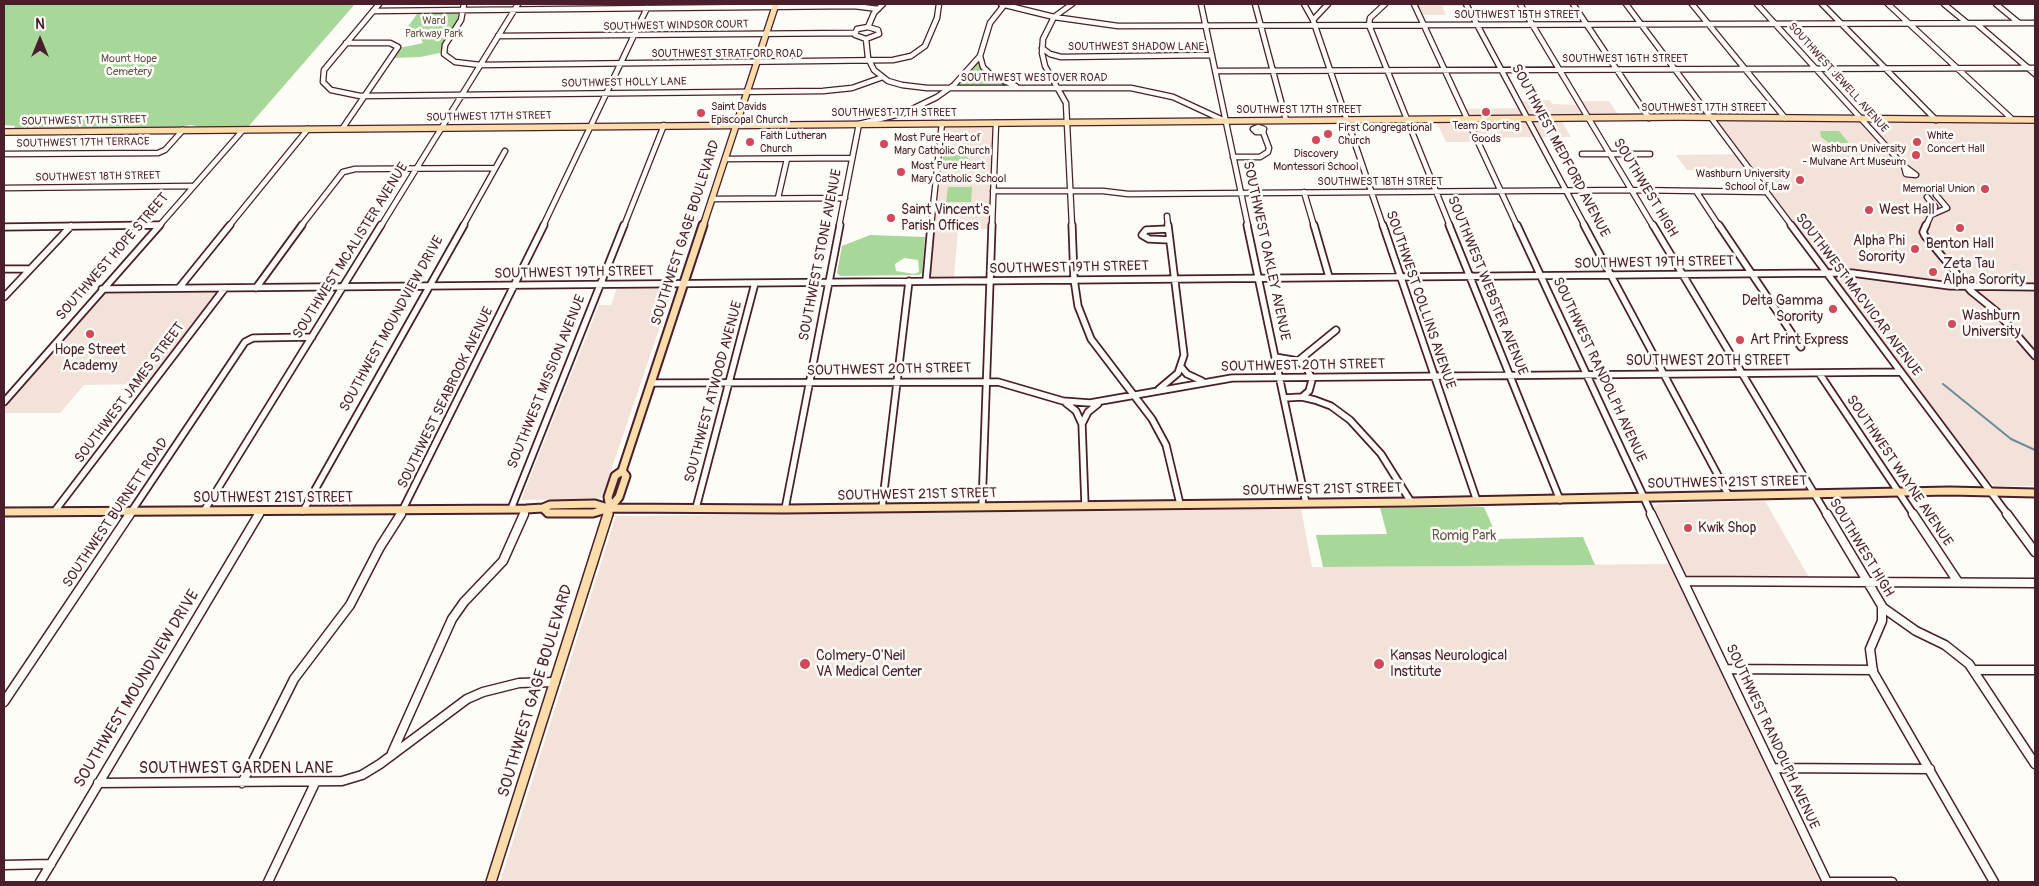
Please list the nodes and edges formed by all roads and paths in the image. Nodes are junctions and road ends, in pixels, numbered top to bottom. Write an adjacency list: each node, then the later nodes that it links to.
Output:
1 (379, 4): 31 (street)
2 (421, 4): 29 (street)
3 (464, 4): 30 (street)
4 (518, 4): 27 (street, SOUTHWEST MCALISTER AVENUE)
5 (883, 4): 28 (street)
6 (939, 4): 62 (street, SOUTHWEST STRATFORD ROAD)
7 (1004, 4): 32 (street, SOUTHWEST 15TH STREET); 59 (street)
8 (1072, 4): 32 (street)
9 (1201, 4): 48 (street, SOUTHWEST OAKLEY AVENUE)
10 (1255, 4): 49 (street)
11 (1304, 4): 34 (street, SOUTHWEST COLLINS AVENUE)
12 (1328, 4): 34 (street)
13 (1385, 4): 42 (street)
14 (1414, 4): 43 (street, SOUTHWEST RANDOLPH AVENUE)
15 (1466, 4): 44 (street, SOUTHWEST MEDFORD AVENUE)
16 (1520, 4): 35 (street, SOUTHWEST HIGH)
17 (1573, 4): 36 (street)
18 (1626, 4): 37 (street, SOUTHWEST MACVICAR AVENUE)
19 (1692, 4): 33 (street)
20 (1757, 4): 38 (street, SOUTHWEST JEWELL AVENUE)
21 (1822, 4): 39 (street)
22 (1888, 4): 40 (street)
23 (1944, 4): 45 (street)
24 (1996, 4): 47 (street)
25 (776, 5): 26 (street); 28 (street); 52 (main road, SOUTHWEST GAGE BOULEVARD)
26 (647, 8): 27 (street); 53 (street, SOUTHWEST SEABROOK AVENUE)
27 (515, 9): 30 (street); 54 (street, SOUTHWEST MCALISTER AVENUE)
28 (878, 9): 50 (street)
29 (416, 10): 30 (street); 31 (street)
30 (462, 10): 64 (street, SOUTHWEST STRATFORD ROAD)
31 (373, 11): 56 (street)
32 (1054, 17): 48 (street, SOUTHWEST 15TH STREET); 57 (street)
33 (1707, 22): 37 (street, SOUTHWEST 15TH STREET); 38 (street, SOUTHWEST 15TH STREET); 68 (street)
34 (1314, 23): 42 (street, SOUTHWEST 15TH STREET); 49 (street, SOUTHWEST 15TH STREET); 77 (street, SOUTHWEST COLLINS AVENUE)
35 (1532, 23): 36 (street, SOUTHWEST 15TH STREET); 44 (street, SOUTHWEST 15TH STREET); 75 (street, SOUTHWEST HIGH)
36 (1586, 23): 37 (street, SOUTHWEST 15TH STREET); 66 (street)
37 (1641, 23): 67 (street, SOUTHWEST MACVICAR AVENUE)
38 (1774, 23): 39 (street, SOUTHWEST 15TH STREET); 69 (street, SOUTHWEST JEWELL AVENUE)
39 (1841, 23): 40 (street, SOUTHWEST 15TH STREET); 70 (street)
40 (1909, 23): 45 (street, SOUTHWEST 15TH STREET); 71 (street)
41 (2035, 23): 47 (street, SOUTHWEST 15TH STREET)
42 (1369, 24): 43 (street, SOUTHWEST 15TH STREET); 78 (street, SOUTHWEST WEBSTER AVENUE)
43 (1424, 24): 44 (street, SOUTHWEST 15TH STREET); 79 (street, SOUTHWEST RANDOLPH AVENUE)
44 (1477, 24): 74 (street, SOUTHWEST MEDFORD AVENUE)
45 (1967, 24): 46 (street, SOUTHWEST 15TH STREET)
46 (1977, 24): 47 (street, SOUTHWEST 15TH STREET); 72 (street)
47 (2019, 24)
48 (1206, 25): 49 (street, SOUTHWEST 15TH STREET); 58 (street, SOUTHWEST OAKLEY AVENUE)
49 (1261, 25): 76 (street)
50 (868, 27): 51 (street); 55 (street)
51 (854, 33): 52 (street, SOUTHWEST WINDSOR COURT); 55 (street)
52 (767, 34): 53 (street, SOUTHWEST WINDSOR COURT); 61 (main road, SOUTHWEST GAGE BOULEVARD)
53 (634, 35): 54 (street, SOUTHWEST WINDSOR COURT); 63 (street, SOUTHWEST SEABROOK AVENUE)
54 (498, 36): 64 (street, SOUTHWEST MCALISTER AVENUE)
55 (866, 39): 62 (street)
56 (346, 43): 89 (street, SOUTHWEST HOLLY LANE); 89 (street)
57 (1042, 48): 60 (street, SOUTHWEST SHADOW LANE); 65 (street)
58 (1212, 55): 60 (street, SOUTHWEST SHADOW LANE); 80 (street, SOUTHWEST OAKLEY AVENUE)
59 (980, 56): 83 (street); 84 (street)
60 (1061, 56): 65 (street, SOUTHWEST SHADOW LANE)
61 (757, 62): 62 (street, SOUTHWEST STRATFORD ROAD); 63 (street, SOUTHWEST STRATFORD ROAD); 86 (main road, SOUTHWEST GAGE BOULEVARD)
62 (870, 62): 82 (street, SOUTHWEST WESTOVER ROAD)
63 (620, 64): 64 (street, SOUTHWEST STRATFORD ROAD); 87 (street, SOUTHWEST SEABROOK AVENUE)
64 (480, 65): 88 (street, SOUTHWEST MCALISTER AVENUE)
65 (1045, 66): 85 (street)
66 (1616, 68): 67 (street, SOUTHWEST 16TH STREET); 75 (street, SOUTHWEST 16TH STREET); 94 (street)
67 (1674, 68): 68 (street, SOUTHWEST 16TH STREET); 91 (street, SOUTHWEST MACVICAR AVENUE)
68 (1745, 68): 69 (street, SOUTHWEST 16TH STREET); 95 (street)
69 (1815, 68): 70 (street, SOUTHWEST 16TH STREET); 96 (street, SOUTHWEST JEWELL AVENUE)
70 (1885, 68): 71 (street, SOUTHWEST 16TH STREET); 97 (street)
71 (1956, 68): 72 (street, SOUTHWEST 16TH STREET); 98 (street)
72 (2029, 68): 73 (street, SOUTHWEST 16TH STREET); 81 (street)
73 (2035, 68)
74 (1502, 69): 75 (street, SOUTHWEST 16TH STREET); 79 (street, SOUTHWEST 16TH STREET); 92 (street, SOUTHWEST MEDFORD AVENUE)
75 (1559, 69): 93 (street, SOUTHWEST HIGH)
76 (1273, 70): 77 (street, SOUTHWEST 16TH STREET); 80 (street, SOUTHWEST 16TH STREET); 101 (street)
77 (1330, 70): 78 (street, SOUTHWEST 16TH STREET); 102 (street, SOUTHWEST COLLINS AVENUE)
78 (1388, 70): 79 (street, SOUTHWEST 16TH STREET); 103 (street, SOUTHWEST WEBSTER AVENUE)
79 (1445, 70): 100 (street, SOUTHWEST RANDOLPH AVENUE)
80 (1215, 71): 104 (street, SOUTHWEST OAKLEY AVENUE)
81 (2035, 74)
82 (883, 77): 83 (street, SOUTHWEST WESTOVER ROAD); 86 (street, SOUTHWEST HOLLY LANE)
83 (950, 88): 84 (street, SOUTHWEST WESTOVER ROAD); 90 (street)
84 (1027, 88): 85 (street, SOUTHWEST WESTOVER ROAD)
85 (1059, 88): 104 (street, SOUTHWEST WESTOVER ROAD); 106 (street)
86 (747, 92): 87 (street, SOUTHWEST HOLLY LANE); 111 (main road, SOUTHWEST GAGE BOULEVARD)
87 (607, 93): 88 (street, SOUTHWEST HOLLY LANE); 112 (street, SOUTHWEST SEABROOK AVENUE)
88 (462, 94): 89 (street, SOUTHWEST HOLLY LANE); 113 (street, SOUTHWEST MCALISTER AVENUE)
89 (364, 96): 115 (street)
90 (904, 113): 107 (street); 109 (street)
91 (1711, 117): 94 (main road, SOUTHWEST 17TH STREET); 95 (main road, SOUTHWEST 17TH STREET); 144 (street, SOUTHWEST MACVICAR AVENUE)
92 (1528, 118): 93 (main road, SOUTHWEST 17TH STREET); 100 (main road, SOUTHWEST 17TH STREET); 135 (street, SOUTHWEST MEDFORD AVENUE)
93 (1588, 118): 94 (main road, SOUTHWEST 17TH STREET); 123 (street, SOUTHWEST HIGH)
94 (1648, 118)
95 (1785, 118): 96 (main road, SOUTHWEST 17TH STREET)
96 (1860, 118): 97 (main road, SOUTHWEST 17TH STREET); 129 (street, SOUTHWEST JEWELL AVENUE)
97 (1935, 118): 98 (main road, SOUTHWEST 17TH STREET)
98 (2011, 118): 99 (main road, SOUTHWEST 17TH STREET)
99 (2035, 118)
100 (1468, 119): 103 (main road, SOUTHWEST 17TH STREET); 138 (street, SOUTHWEST RANDOLPH AVENUE)
101 (1286, 120): 102 (main road, SOUTHWEST 17TH STREET); 104 (main road, SOUTHWEST 17TH STREET)
102 (1347, 120): 103 (main road, SOUTHWEST 17TH STREET); 141 (street, SOUTHWEST COLLINS AVENUE)
103 (1408, 120): 142 (street, SOUTHWEST WEBSTER AVENUE)
104 (1225, 121): 106 (main road, SOUTHWEST 17TH STREET); 125 (street, SOUTHWEST OAKLEY AVENUE)
105 (996, 122): 106 (main road, SOUTHWEST 17TH STREET); 108 (main road, SOUTHWEST 17TH STREET); 139 (street)
106 (1068, 122): 137 (street)
107 (906, 123): 108 (main road, SOUTHWEST 17TH STREET); 109 (main road, SOUTHWEST 17TH STREET)
108 (942, 123): 173 (street)
109 (859, 124): 111 (main road, SOUTHWEST 17TH STREET); 126 (street, SOUTHWEST STONE AVENUE)
110 (664, 125): 111 (main road, SOUTHWEST 17TH STREET); 112 (main road, SOUTHWEST 17TH STREET); 177 (street, SOUTHWEST MISSION AVENUE)
111 (736, 125): 128 (main road, SOUTHWEST GAGE BOULEVARD)
112 (592, 126): 113 (main road, SOUTHWEST 17TH STREET); 178 (street, SOUTHWEST SEABROOK AVENUE)
113 (442, 128): 115 (main road, SOUTHWEST 17TH STREET); 130 (street, SOUTHWEST MCALISTER AVENUE)
114 (308, 129): 115 (main road, SOUTHWEST 17TH STREET); 117 (main road, SOUTHWEST 17TH STREET); 183 (street)
115 (342, 129)
116 (183, 130): 117 (main road, SOUTHWEST 17TH STREET); 118 (main road, SOUTHWEST 17TH STREET); 121 (street, SOUTHWEST 17TH TERRACE)
117 (243, 130): 133 (street, SOUTHWEST HOPE STREET)
118 (4, 132)
119 (1263, 132): 125 (street)
120 (505, 151): 131 (street, SOUTHWEST MOUNDVIEW DRIVE)
121 (4, 154)
122 (1582, 154): 123 (street)
123 (1611, 154): 124 (street); 136 (street, SOUTHWEST HIGH)
124 (1650, 154)
125 (1233, 157): 145 (street, SOUTHWEST OAKLEY AVENUE)
126 (852, 158): 127 (street); 149 (street, SOUTHWEST STONE AVENUE)
127 (788, 159): 128 (street); 148 (street)
128 (725, 160): 150 (main road, SOUTHWEST GAGE BOULEVARD)
129 (1904, 166)
130 (416, 168): 131 (street); 132 (street); 182 (street, SOUTHWEST MCALISTER AVENUE)
131 (495, 168): 179 (street, SOUTHWEST MOUNDVIEW DRIVE)
132 (353, 169): 185 (street)
133 (192, 186): 134 (street, SOUTHWEST 18TH STREET); 153 (street, SOUTHWEST HOPE STREET)
134 (4, 188)
135 (1567, 190): 136 (street, SOUTHWEST 18TH STREET); 138 (street, SOUTHWEST 18TH STREET); 164 (street, SOUTHWEST MEDFORD AVENUE)
136 (1632, 190): 143 (street, SOUTHWEST 18TH STREET); 162 (street, SOUTHWEST HIGH)
137 (1070, 191): 139 (street, SOUTHWEST 18TH STREET); 145 (street, SOUTHWEST 18TH STREET); 171 (street)
138 (1502, 191): 142 (street, SOUTHWEST 18TH STREET); 163 (street, SOUTHWEST RANDOLPH AVENUE)
139 (993, 192): 170 (street)
140 (1304, 192): 141 (street, SOUTHWEST 18TH STREET); 145 (street, SOUTHWEST 18TH STREET); 167 (street)
141 (1371, 192): 142 (street, SOUTHWEST 18TH STREET); 165 (street, SOUTHWEST COLLINS AVENUE)
142 (1436, 192): 166 (street, SOUTHWEST WEBSTER AVENUE)
143 (1696, 192): 144 (street, SOUTHWEST 18TH STREET); 160 (street)
144 (1766, 192): 161 (street, SOUTHWEST MACVICAR AVENUE)
145 (1241, 193): 169 (street, SOUTHWEST OAKLEY AVENUE)
146 (1936, 195): 151 (street)
147 (1927, 197): 151 (street)
148 (778, 198): 149 (street); 150 (street)
149 (845, 198): 174 (street, SOUTHWEST STONE AVENUE)
150 (712, 199): 175 (main road, SOUTHWEST GAGE BOULEVARD)
151 (1933, 212): 180 (street)
152 (1167, 216): 156 (street)
153 (158, 225): 155 (street); 186 (street, SOUTHWEST HOPE STREET)
154 (4, 226): 155 (street)
155 (71, 226): 159 (street)
156 (1168, 229): 157 (street); 157 (street)
157 (1170, 240): 168 (street)
158 (4, 269): 159 (street)
159 (30, 269): 187 (street)
160 (1751, 273): 161 (street, SOUTHWEST 19TH STREET); 162 (street, SOUTHWEST 19TH STREET); 190 (street)
161 (1827, 273): 180 (street, SOUTHWEST 19TH STREET); 195 (street, SOUTHWEST MACVICAR AVENUE)
162 (1682, 274): 164 (street, SOUTHWEST 19TH STREET); 196 (street, SOUTHWEST HIGH)
163 (1542, 275): 164 (street, SOUTHWEST 19TH STREET); 166 (street, SOUTHWEST 19TH STREET); 200 (street, SOUTHWEST RANDOLPH AVENUE)
164 (1613, 275): 198 (street, SOUTHWEST MEDFORD AVENUE)
165 (1400, 276): 166 (street, SOUTHWEST 19TH STREET); 167 (street, SOUTHWEST 19TH STREET); 201 (street, SOUTHWEST COLLINS AVENUE)
166 (1471, 276): 199 (street, SOUTHWEST WEBSTER AVENUE)
167 (1329, 277): 169 (street, SOUTHWEST 19TH STREET)
168 (1175, 278): 169 (street, SOUTHWEST 19TH STREET); 171 (street, SOUTHWEST 19TH STREET); 194 (street)
169 (1259, 278): 192 (street, SOUTHWEST OAKLEY AVENUE)
170 (990, 280): 171 (street, SOUTHWEST 19TH STREET); 173 (street, SOUTHWEST 19TH STREET); 205 (street)
171 (1074, 280): 211 (street)
172 (909, 281): 173 (street, SOUTHWEST 19TH STREET); 174 (street, SOUTHWEST 19TH STREET); 204 (street)
173 (926, 281)
174 (828, 282): 176 (street, SOUTHWEST 19TH STREET); 209 (street, SOUTHWEST STONE AVENUE)
175 (684, 283): 176 (street, SOUTHWEST 19TH STREET); 177 (street, SOUTHWEST 19TH STREET); 207 (main road, SOUTHWEST GAGE BOULEVARD)
176 (756, 283): 208 (street, SOUTHWEST ATWOOD AVENUE)
177 (600, 284): 178 (street, SOUTHWEST 19TH STREET); 234 (street, SOUTHWEST MISSION AVENUE)
178 (515, 285): 179 (street, SOUTHWEST 19TH STREET); 240 (street, SOUTHWEST SEABROOK AVENUE)
179 (430, 286): 182 (street, SOUTHWEST 19TH STREET); 239 (street, SOUTHWEST MOUNDVIEW DRIVE)
180 (1967, 286): 181 (street, SOUTHWEST 19TH STREET); 191 (street)
181 (2035, 286)
182 (342, 287): 185 (street, SOUTHWEST 19TH STREET); 189 (street, SOUTHWEST MCALISTER AVENUE)
183 (179, 288): 184 (street, SOUTHWEST 19TH STREET); 186 (street, SOUTHWEST 19TH STREET)
184 (225, 288): 185 (street, SOUTHWEST 19TH STREET); 242 (street, SOUTHWEST JAMES STREET)
185 (256, 288)
186 (102, 289): 215 (street, SOUTHWEST HOPE STREET)
187 (4, 297)
188 (1336, 330): 193 (street)
189 (312, 337): 237 (street, SOUTHWEST MCALISTER AVENUE); 243 (street, SOUTHWEST BURNETT ROAD)
190 (1801, 346)
191 (2035, 356)
192 (1275, 357): 193 (street); 202 (street, SOUTHWEST OAKLEY AVENUE)
193 (1298, 361): 203 (street)
194 (1181, 367): 206 (street); 210 (street)
195 (1901, 372): 197 (street, SOUTHWEST 20TH STREET); 218 (street, SOUTHWEST MACVICAR AVENUE)
196 (1742, 373): 197 (street, SOUTHWEST 20TH STREET); 198 (street, SOUTHWEST 20TH STREET); 221 (street, SOUTHWEST HIGH)
197 (1818, 373): 219 (street, SOUTHWEST WAYNE AVENUE)
198 (1665, 374): 200 (street, SOUTHWEST 20TH STREET); 222 (street, SOUTHWEST MEDFORD AVENUE)
199 (1511, 375): 200 (street, SOUTHWEST 20TH STREET); 201 (street, SOUTHWEST 20TH STREET); 224 (street, SOUTHWEST WEBSTER AVENUE)
200 (1588, 375): 223 (street, SOUTHWEST RANDOLPH AVENUE)
201 (1434, 376): 203 (street, SOUTHWEST 20TH STREET); 225 (street, SOUTHWEST COLLINS AVENUE)
202 (1279, 377): 203 (street, SOUTHWEST 20TH STREET); 206 (street, SOUTHWEST 20TH STREET); 213 (street, SOUTHWEST OAKLEY AVENUE)
203 (1312, 377): 212 (street)
204 (897, 382): 205 (street, SOUTHWEST 20TH STREET); 209 (street, SOUTHWEST 20TH STREET); 233 (street)
205 (985, 382): 214 (street, SOUTHWEST 20TH STREET); 230 (street)
206 (1205, 382): 210 (street, SOUTHWEST 20TH STREET)
207 (652, 383): 208 (street, SOUTHWEST 20TH STREET); 231 (main road, SOUTHWEST GAGE BOULEVARD)
208 (730, 383): 209 (street, SOUTHWEST 20TH STREET); 232 (street, SOUTHWEST ATWOOD AVENUE)
209 (809, 383): 236 (street, SOUTHWEST STONE AVENUE)
210 (1151, 392): 211 (street, SOUTHWEST 20TH STREET)
211 (1134, 396): 216 (street, SOUTHWEST 20TH STREET); 228 (street)
212 (1302, 397): 213 (street); 226 (street)
213 (1284, 398): 227 (street, SOUTHWEST OAKLEY AVENUE)
214 (1063, 401): 216 (street, SOUTHWEST 20TH STREET); 217 (street)
215 (4, 402)
216 (1099, 403): 217 (street)
217 (1082, 424): 229 (street)
218 (1991, 492): 219 (main road, SOUTHWEST 21ST STREET); 220 (main road, SOUTHWEST 21ST STREET); 244 (street, SOUTHWEST MACVICAR AVENUE)
219 (1899, 493): 221 (main road, SOUTHWEST 21ST STREET); 247 (street, SOUTHWEST WAYNE AVENUE)
220 (2035, 493)
221 (1814, 494): 222 (main road, SOUTHWEST 21ST STREET); 246 (street, SOUTHWEST HIGH)
222 (1729, 496): 223 (main road, SOUTHWEST 21ST STREET)
223 (1644, 498): 224 (main road, SOUTHWEST 21ST STREET); 245 (street, SOUTHWEST RANDOLPH AVENUE)
224 (1560, 500): 225 (main road, SOUTHWEST 21ST STREET)
225 (1477, 501): 226 (main road, SOUTHWEST 21ST STREET)
226 (1411, 502): 227 (main road, SOUTHWEST 21ST STREET)
227 (1306, 503): 228 (main road, SOUTHWEST 21ST STREET)
228 (1180, 504): 229 (main road, SOUTHWEST 21ST STREET)
229 (1085, 505): 230 (main road, SOUTHWEST 21ST STREET)
230 (982, 506): 233 (main road, SOUTHWEST 21ST STREET)
231 (610, 508): 232 (main road, SOUTHWEST 21ST STREET); 235 (main road, SOUTHWEST 21ST STREET); 254 (main road, SOUTHWEST GAGE BOULEVARD)
232 (696, 508): 236 (main road, SOUTHWEST 21ST STREET)
233 (882, 508): 236 (main road, SOUTHWEST 21ST STREET)
234 (512, 509): 235 (main road, SOUTHWEST 21ST STREET); 240 (main road, SOUTHWEST 21ST STREET)
235 (526, 509): 256 (street)
236 (785, 509)
237 (204, 511): 238 (main road, SOUTHWEST 21ST STREET); 243 (main road, SOUTHWEST 21ST STREET)
238 (261, 511): 239 (main road, SOUTHWEST 21ST STREET); 260 (street, SOUTHWEST MOUNDVIEW DRIVE)
239 (303, 511): 240 (main road, SOUTHWEST 21ST STREET)
240 (404, 511): 261 (street, SOUTHWEST SEABROOK AVENUE)
241 (4, 512): 242 (main road, SOUTHWEST 21ST STREET)
242 (54, 512): 243 (main road, SOUTHWEST 21ST STREET)
243 (131, 512): 255 (street, SOUTHWEST BURNETT ROAD)
244 (2035, 552)
245 (1685, 581): 246 (street); 250 (street, SOUTHWEST RANDOLPH AVENUE)
246 (1867, 582): 247 (street); 249 (street, SOUTHWEST HIGH)
247 (1958, 582): 248 (street)
248 (2035, 583)
249 (1882, 606): 251 (street, SOUTHWEST HIGH); 252 (street)
250 (1726, 669): 251 (street); 258 (street, SOUTHWEST RANDOLPH AVENUE)
251 (1873, 670): 259 (street, SOUTHWEST HIGH)
252 (1974, 670): 253 (street); 257 (street)
253 (2035, 670)
254 (555, 682): 256 (street, SOUTHWEST GARDEN LANE); 267 (main road, SOUTHWEST GAGE BOULEVARD)
255 (4, 702)
256 (392, 755): 262 (street, SOUTHWEST GARDEN LANE)
257 (2035, 764)
258 (1773, 768): 259 (street); 268 (street, SOUTHWEST RANDOLPH AVENUE)
259 (1930, 769): 270 (street, SOUTHWEST HIGH)
260 (98, 783): 261 (street, SOUTHWEST GARDEN LANE); 263 (street, SOUTHWEST MOUNDVIEW DRIVE)
261 (242, 783): 262 (street, SOUTHWEST GARDEN LANE)
262 (314, 783): 266 (street)
263 (51, 864): 264 (street); 265 (street, SOUTHWEST MOUNDVIEW DRIVE)
264 (4, 865)
265 (40, 882)
266 (268, 882)
267 (491, 882)
268 (1827, 882): 269 (street)
269 (1892, 882)
270 (1994, 882)

